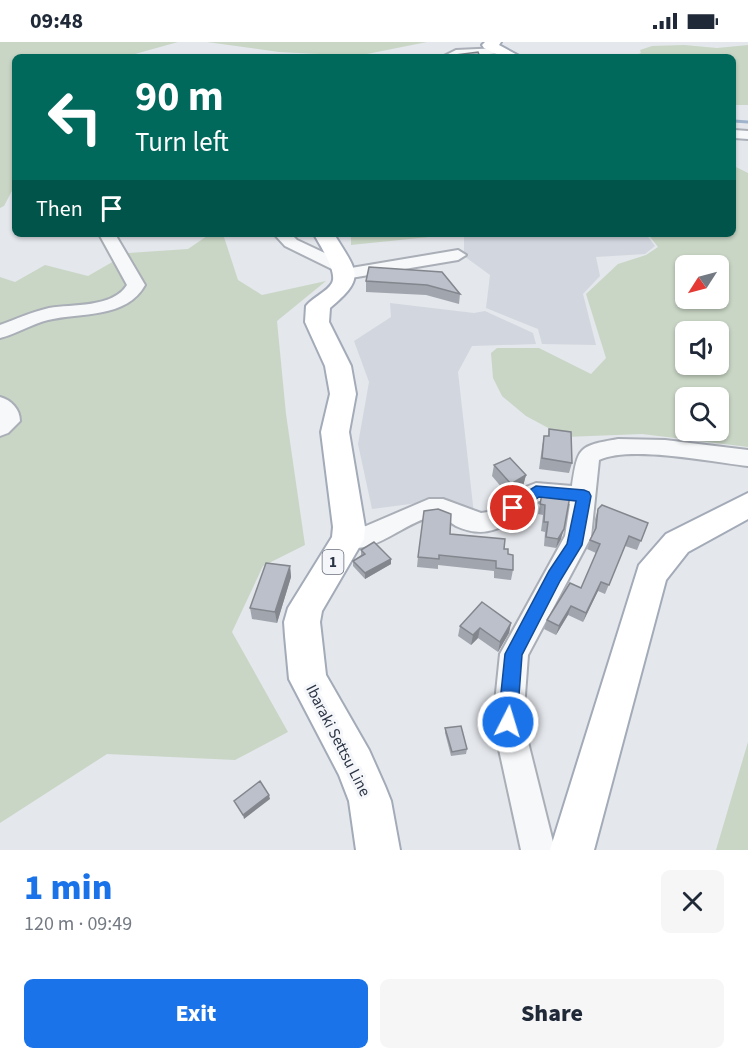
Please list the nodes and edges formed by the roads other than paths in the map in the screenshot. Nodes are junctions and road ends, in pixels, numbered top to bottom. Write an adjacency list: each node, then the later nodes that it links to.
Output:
1 (497, 46): 2 (street)
2 (452, 54)
3 (109, 237): 8 (street)
4 (285, 237): 7 (street)
5 (326, 237): 7 (main road)
6 (458, 255): 7 (street)
7 (343, 271): 14 (main road, 1)
8 (0, 332)
9 (0, 404): 10 (street)
10 (0, 428)
11 (748, 458): 12 (street)
12 (584, 496): 14 (street); 16 (street)
13 (748, 505): 17 (main road)
14 (348, 539): 15 (main road, Ibaraki Settsu Line / 1)
15 (378, 850)
16 (538, 850)
17 (572, 850)

